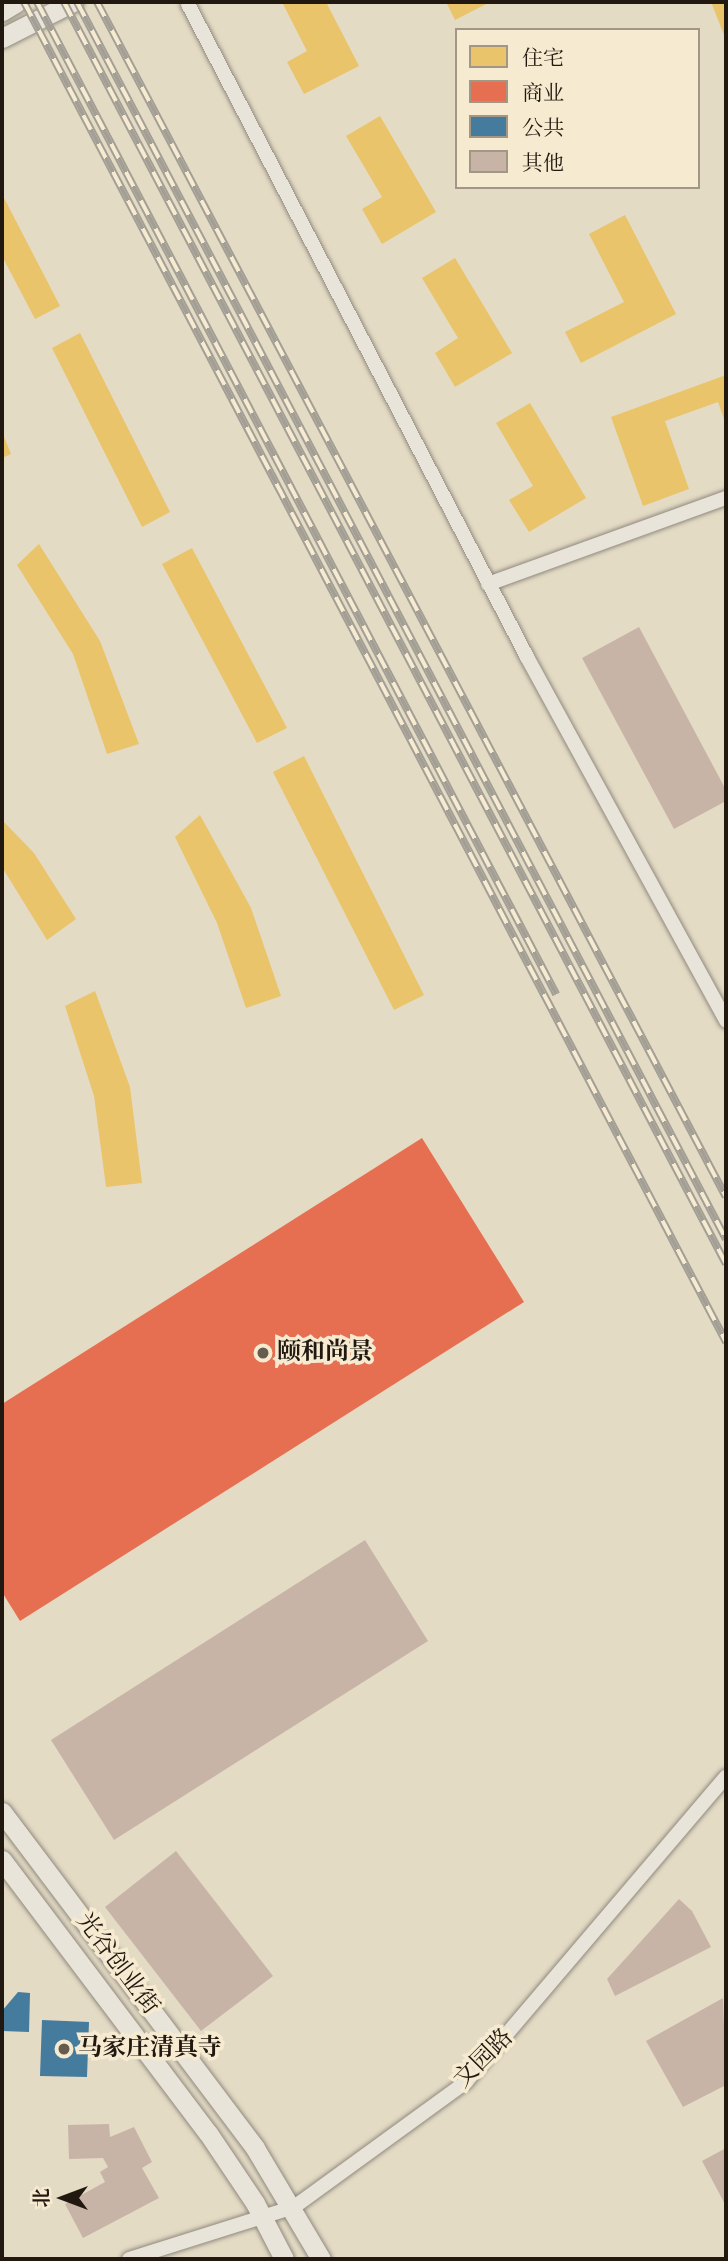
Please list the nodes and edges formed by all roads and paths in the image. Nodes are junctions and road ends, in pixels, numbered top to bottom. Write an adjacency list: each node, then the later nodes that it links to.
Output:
1 (17, 2): 4 (main road)
2 (73, 2): 5 (main road)
3 (187, 2): 7 (street)
4 (2, 11)
5 (2, 38)
6 (726, 498): 7 (street)
7 (488, 584): 8 (street)
8 (726, 1021)
9 (726, 1777): 12 (street, 文园路)
10 (2, 1812): 12 (main road, 光谷创业街)
11 (2, 1860): 13 (main road, 光谷创业街)
12 (294, 2207): 13 (street, 文园路); 16 (main road, 光谷创业街)
13 (262, 2217): 14 (street, 文园路); 15 (main road, 光谷创业街)
14 (129, 2259)
15 (284, 2259)
16 (321, 2259)

